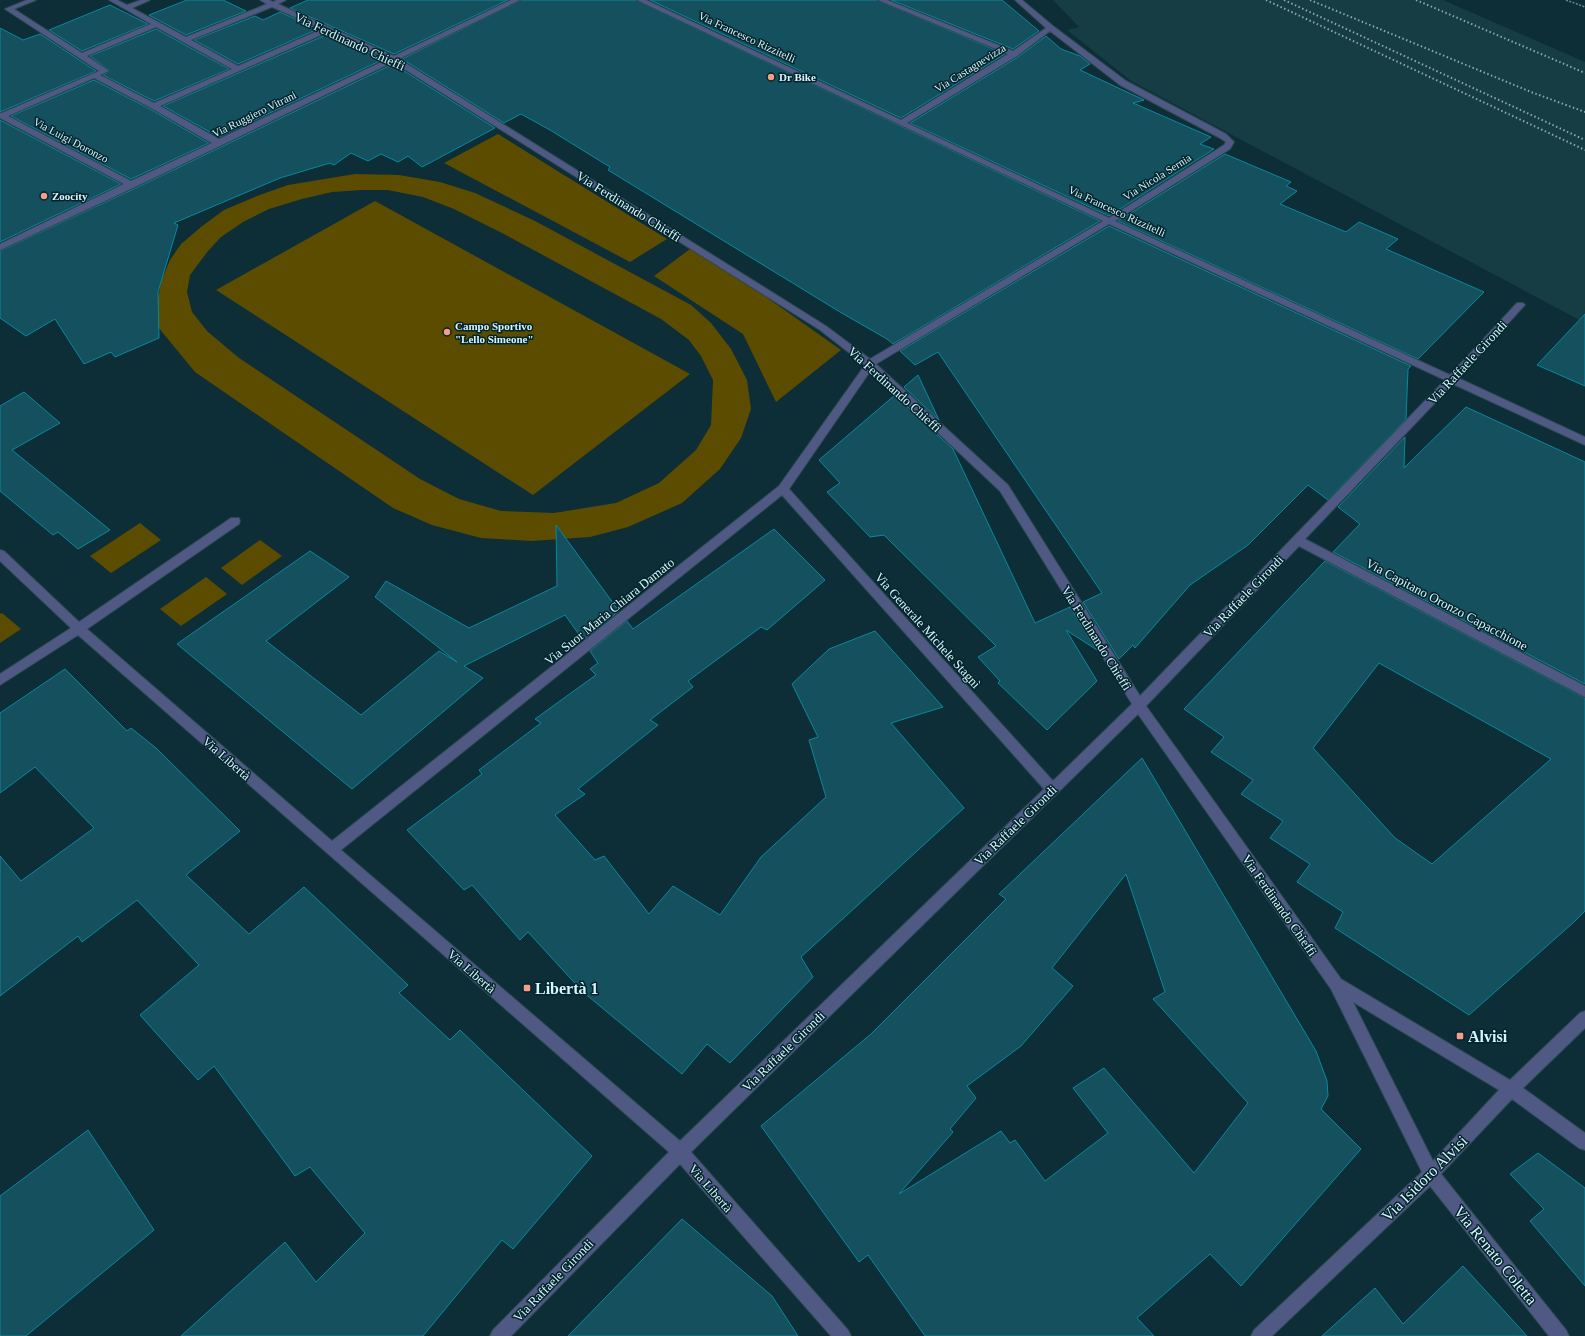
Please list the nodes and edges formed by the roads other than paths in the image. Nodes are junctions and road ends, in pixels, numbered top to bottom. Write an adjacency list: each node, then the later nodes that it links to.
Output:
1 (32, 0): 17 (street)
2 (112, 0): 11 (street)
3 (147, 0): 11 (street)
4 (263, 0): 10 (street, Via Ferdinando Chieffi)
5 (283, 0): 10 (street)
6 (517, 0): 18 (street, Via Ruggiero Vitrani)
7 (640, 0): 23 (street, Via Francesco Rizzitelli)
8 (881, 0): 16 (street)
9 (1018, 0): 13 (street, Via Nicola Sernia)
10 (273, 4): 14 (street, Via Ferdinando Chieffi); 15 (street)
11 (127, 8): 12 (street)
12 (157, 24): 15 (street); 17 (street)
13 (1050, 28): 16 (street, Via Castagnevizza); 26 (street, Via Nicola Sernia)
14 (326, 30): 18 (street, Via Ferdinando Chieffi); 19 (street)
15 (186, 40): 19 (street)
16 (1014, 54): 23 (street, Via Castagnevizza)
17 (81, 56): 20 (street)
18 (394, 59): 24 (street, Via Ruggiero Vitrani); 29 (street, Via Ferdinando Chieffi)
19 (238, 69): 21 (street)
20 (94, 75): 21 (street); 22 (street)
21 (154, 106): 24 (street)
22 (1, 115): 25 (street, Via Luigi Doronzo)
23 (901, 123): 26 (street, Via Francesco Rizzitelli)
24 (219, 143): 25 (street, Via Ruggiero Vitrani)
25 (132, 185): 27 (street, Via Ruggiero Vitrani)
26 (1109, 221): 29 (street, Via Nicola Sernia); 30 (street, Via Francesco Rizzitelli)
27 (0, 247)
28 (1520, 305): 30 (street, Via Raffaele Girondi)
29 (870, 364): 32 (street, Via Suor Maria Chiara Damato); 39 (street, Via Ferdinando Chieffi)
30 (1452, 379): 31 (street, Via Francesco Rizzitelli); 34 (street, Via Raffaele Girondi)
31 (1585, 441)
32 (784, 489): 40 (street, Via Generale Michele Stagnì); 41 (street, Via Suor Maria Chiara Damato)
33 (235, 521): 36 (street)
34 (1297, 540): 38 (street, Via Capitano Oronzo Capacchione); 39 (street, Via Raffaele Girondi)
35 (0, 554): 36 (street, Via Libertà)
36 (79, 628): 37 (street); 41 (street, Via Libertà)
37 (0, 680)
38 (1585, 692)
39 (1139, 705): 40 (street, Via Raffaele Girondi); 42 (street, Via Ferdinando Chieffi)
40 (1052, 789): 46 (street, Via Raffaele Girondi)
41 (332, 849): 46 (street, Via Libertà)
42 (1336, 984): 44 (street, Via Ferdinando Chieffi); 47 (street, Via Ferdinando Chieffi)
43 (1585, 1018): 44 (street, Via Isidoro Alvisi)
44 (1511, 1089): 45 (street, Via Ferdinando Chieffi); 47 (street, Via Isidoro Alvisi)
45 (1585, 1142)
46 (680, 1152): 48 (street, Via Raffaele Girondi); 49 (street, Via Libertà)
47 (1431, 1174): 50 (street, Via Isidoro Alvisi); 51 (street, Via Renato Coletta)
48 (499, 1336)
49 (842, 1336)
50 (1260, 1336)
51 (1560, 1336)

